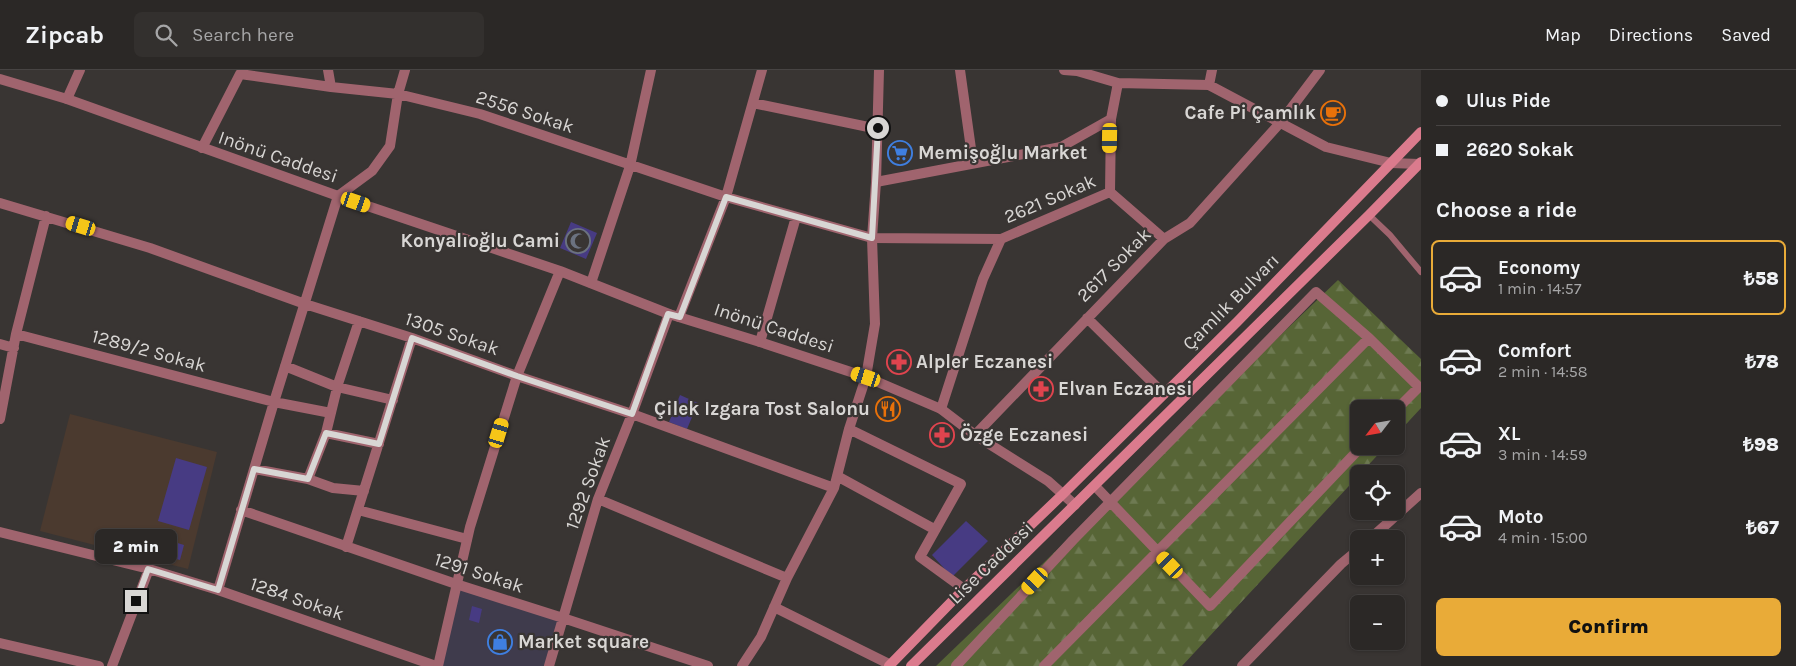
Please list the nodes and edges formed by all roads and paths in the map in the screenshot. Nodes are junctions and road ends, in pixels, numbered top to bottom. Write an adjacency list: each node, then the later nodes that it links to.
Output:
1 (80, 70): 18 (street)
2 (328, 70): 16 (street)
3 (405, 70): 17 (street)
4 (650, 70): 28 (street)
5 (762, 70): 19 (street)
6 (879, 70): 22 (street)
7 (960, 70): 25 (street)
8 (1064, 70): 9 (street)
9 (1077, 70): 14 (street)
10 (1212, 70): 15 (street)
11 (1320, 70): 21 (street, 2617 Sokak)
12 (239, 72): 16 (street, 2556 Sokak); 24 (street, 2556 Sokak)
13 (0, 79): 18 (street, Inönü Caddesi)
14 (1118, 83): 15 (street); 20 (street)
15 (1209, 85): 21 (street)
16 (331, 87): 17 (street, 2556 Sokak)
17 (398, 94): 28 (street, 2556 Sokak); 31 (street)
18 (66, 99): 24 (street, Inönü Caddesi)
19 (753, 102): 22 (street); 32 (street)
20 (1111, 120): 25 (street); 30 (street)
21 (1280, 123): 26 (street); 39 (street, 2617 Sokak)
22 (878, 128): 29 (street)
23 (1421, 132): 26 (main road, Çamlık Bulvarı)
24 (202, 148): 31 (street, Inönü Caddesi)
25 (974, 163): 29 (street)
26 (1391, 163): 27 (street); 58 (main road, Çamlık Bulvarı)
27 (1420, 163): 34 (main road, Çamlık Bulvarı)
28 (630, 166): 32 (street, 2556 Sokak); 42 (street)
29 (876, 182): 37 (street)
30 (1110, 192): 38 (street, 2621 Sokak); 39 (street, 2621 Sokak)
31 (338, 196): 40 (street, Inönü Caddesi); 43 (street)
32 (726, 197): 36 (street, 2556 Sokak); 45 (street)
33 (0, 202): 35 (street, 1305 Sokak)
34 (1369, 214): 41 (lane); 74 (main road, Çamlık Bulvarı)
35 (46, 216): 43 (street, 1305 Sokak); 48 (street)
36 (796, 217): 37 (street, 2556 Sokak); 51 (street)
37 (872, 238): 38 (street, 2621 Sokak); 56 (street)
38 (1001, 239): 62 (street)
39 (1164, 239): 46 (street, 2617 Sokak)
40 (560, 271): 42 (street, Inönü Caddesi); 55 (street)
41 (1421, 272)
42 (592, 283): 44 (street, Inönü Caddesi)
43 (305, 304): 47 (street, 1305 Sokak); 54 (street)
44 (668, 314): 45 (street, Inönü Caddesi); 64 (street, 1292 Sokak)
45 (680, 317): 51 (street, Inönü Caddesi)
46 (1087, 318): 58 (street); 68 (street, 2617 Sokak)
47 (359, 321): 49 (street, 1305 Sokak); 57 (street)
48 (16, 334): 53 (street); 61 (street, 1289/2 Sokak)
49 (412, 338): 55 (street, 1305 Sokak); 59 (street)
50 (1369, 338): 60 (street); 80 (street); 89 (street)
51 (760, 342): 56 (street, Inönü Caddesi)
52 (0, 344): 53 (street)
53 (14, 348): 65 (street)
54 (285, 366): 57 (street); 61 (street)
55 (517, 376): 64 (street, 1305 Sokak); 87 (street)
56 (866, 377): 62 (street, Inönü Caddesi); 66 (street)
57 (337, 387): 59 (street); 63 (street)
58 (1164, 394): 78 (main road, Çamlık Bulvarı)
59 (393, 400): 69 (street)
60 (1405, 401)
61 (274, 402): 63 (street, 1289/2 Sokak); 71 (street)
62 (941, 409): 68 (street, Inönü Caddesi)
63 (331, 413): 67 (street)
64 (632, 414): 75 (street, 1305 Sokak); 79 (street, 1292 Sokak)
65 (0, 419)
66 (849, 429): 72 (street); 84 (street)
67 (326, 433): 69 (street); 73 (street)
68 (975, 435): 78 (street, Inönü Caddesi)
69 (379, 444): 76 (street)
70 (1353, 455): 89 (street)
71 (254, 469): 73 (street); 82 (street)
72 (837, 476): 75 (street); 84 (street)
73 (308, 479): 76 (street)
74 (1095, 486): 80 (street); 81 (main road, Lise Caddesi)
75 (834, 488): 92 (street)
76 (364, 491): 83 (street)
77 (1421, 493): 85 (street)
78 (1063, 494): 81 (street, Inönü Caddesi); 94 (main road, Çamlık Bulvarı)
79 (598, 499): 92 (street); 97 (street, 1292 Sokak)
80 (1111, 503): 89 (street); 107 (street)
81 (1074, 505): 106 (main road, Lise Caddesi)
82 (241, 510): 88 (street, 1291 Sokak); 95 (street)
83 (358, 510): 87 (street); 88 (street)
84 (934, 530): 94 (street)
85 (1380, 530)
86 (0, 532): 91 (street, 1284 Sokak)
87 (467, 539): 93 (street)
88 (346, 547): 93 (street, 1291 Sokak)
89 (1157, 551): 108 (street)
90 (1350, 556): 109 (street)
91 (148, 569): 95 (street, 1284 Sokak); 101 (street)
92 (787, 578): 96 (street)
93 (456, 584): 97 (street, 1291 Sokak); 102 (street)
94 (964, 588): 99 (main road, Çamlık Bulvarı)
95 (218, 590): 102 (street, 1284 Sokak)
96 (774, 606): 99 (street); 105 (street)
97 (563, 618): 103 (street, 1292 Sokak); 104 (street, 1291 Sokak)
98 (0, 643): 100 (street)
99 (890, 665)
100 (99, 666)
101 (112, 666)
102 (437, 666)
103 (549, 666)
104 (708, 666)
105 (742, 666)
106 (911, 666)
107 (956, 666)
108 (1044, 666)
109 (1242, 666)

